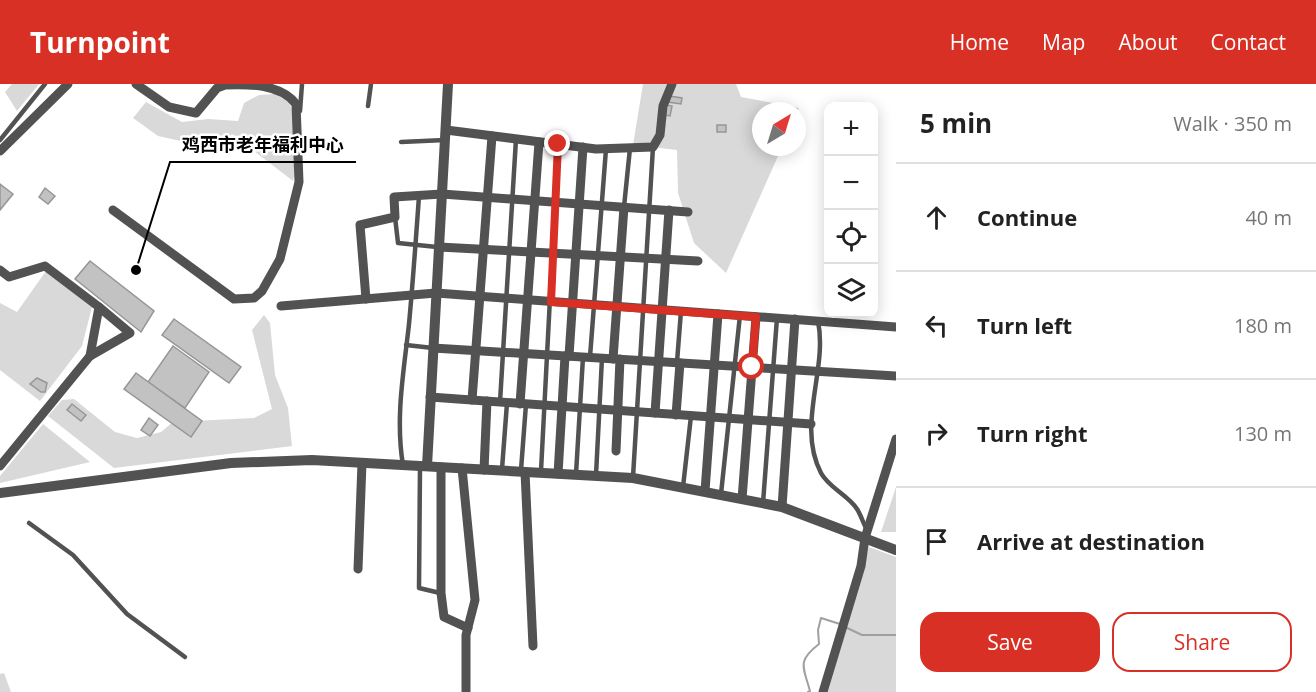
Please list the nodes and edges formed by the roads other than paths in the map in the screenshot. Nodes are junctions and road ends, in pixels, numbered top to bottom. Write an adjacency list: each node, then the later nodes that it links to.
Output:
1 (45, 84): 13 (lane)
2 (68, 84): 21 (street)
3 (136, 84): 32 (street)
4 (302, 84): 9 (lane)
5 (371, 84): 8 (lane)
6 (448, 84): 10 (street)
7 (672, 84): 18 (street)
8 (368, 106)
9 (300, 120)
10 (445, 135): 11 (street); 14 (lane); 22 (street)
11 (492, 136): 12 (street); 24 (street)
12 (516, 139): 15 (street); 25 (lane)
13 (0, 140)
14 (401, 141)
15 (539, 142): 16 (street); 26 (street)
16 (558, 144): 17 (street); 27 (lane)
17 (583, 147): 20 (street); 28 (street)
18 (652, 147): 19 (street); 31 (lane)
19 (630, 148): 20 (street); 30 (lane)
20 (606, 149): 29 (lane)
21 (0, 151)
22 (442, 195): 23 (street); 24 (street); 37 (street)
23 (419, 196): 35 (street); 36 (lane)
24 (487, 198): 25 (street); 38 (street)
25 (511, 199): 26 (street); 39 (lane)
26 (534, 201): 27 (street); 40 (street)
27 (556, 202): 28 (street); 41 (lane)
28 (579, 204): 29 (street); 42 (street)
29 (602, 206): 30 (street); 43 (lane)
30 (624, 207): 31 (street); 44 (street)
31 (649, 209): 33 (street); 45 (lane)
32 (113, 210)
33 (669, 210): 34 (street); 46 (street)
34 (688, 212)
35 (395, 217): 36 (lane); 53 (street)
36 (416, 245): 37 (lane); 50 (lane)
37 (439, 247): 38 (street); 49 (street)
38 (483, 249): 39 (street); 51 (street)
39 (508, 250): 40 (street); 52 (lane)
40 (530, 252): 41 (street); 54 (street)
41 (553, 253): 42 (street); 55 (lane)
42 (575, 254): 43 (street); 56 (street)
43 (598, 255): 44 (street); 57 (lane)
44 (621, 256): 45 (street); 59 (street)
45 (646, 258): 46 (street); 61 (lane)
46 (666, 259): 47 (street); 62 (street)
47 (698, 261)
48 (0, 270): 60 (street)
49 (436, 293): 50 (street); 51 (street); 72 (street)
50 (412, 295): 53 (street); 71 (lane)
51 (480, 296): 52 (street); 73 (street)
52 (505, 298): 54 (street); 74 (lane)
53 (366, 299): 58 (street)
54 (527, 300): 55 (street); 75 (street)
55 (551, 302): 56 (street); 76 (lane)
56 (572, 303): 57 (street); 78 (street)
57 (594, 304): 59 (street); 79 (lane)
58 (281, 306)
59 (617, 306): 61 (street); 81 (street)
60 (99, 307): 77 (street); 77 (street)
61 (643, 308): 62 (street); 82 (lane)
62 (662, 310): 63 (street); 83 (street)
63 (681, 311): 64 (street); 84 (lane)
64 (718, 314): 65 (street); 85 (street)
65 (740, 315): 66 (street); 86 (lane)
66 (756, 317): 67 (street); 87 (street)
67 (777, 318): 68 (street); 88 (lane)
68 (795, 319): 69 (street); 89 (street)
69 (818, 321): 70 (street); 90 (lane)
70 (896, 327)
71 (406, 345): 72 (lane); 116 (lane)
72 (433, 348): 73 (street); 92 (street)
73 (475, 350): 74 (street); 93 (street)
74 (502, 352): 75 (street); 95 (lane)
75 (524, 353): 76 (street); 96 (street)
76 (547, 355): 78 (street); 97 (lane)
77 (90, 356): 114 (street)
78 (567, 356): 79 (street); 98 (street)
79 (586, 357): 80 (street); 99 (lane)
80 (602, 358): 81 (street); 100 (lane)
81 (617, 359): 82 (street); 101 (street)
82 (640, 360): 83 (street); 102 (lane)
83 (659, 362): 84 (street); 103 (street)
84 (678, 363): 85 (street); 104 (street)
85 (714, 365): 86 (street); 106 (street)
86 (735, 366): 87 (street); 107 (lane)
87 (752, 367): 88 (street); 108 (street)
88 (773, 368): 89 (street); 109 (lane)
89 (792, 369): 90 (street); 110 (street)
90 (818, 371): 91 (street); 111 (lane)
91 (896, 376)
92 (430, 397): 93 (street); 118 (street)
93 (472, 400): 94 (street)
94 (488, 401): 95 (street); 121 (street)
95 (504, 402): 96 (street); 122 (lane)
96 (523, 404): 97 (street); 123 (lane)
97 (544, 405): 98 (street); 124 (lane)
98 (562, 406): 99 (street); 125 (street)
99 (580, 408): 100 (street); 126 (lane)
100 (599, 409): 101 (street); 127 (lane)
101 (617, 411): 102 (street); 113 (street)
102 (637, 412): 103 (street); 128 (lane)
103 (655, 413): 104 (street)
104 (676, 415): 105 (street)
105 (691, 416): 106 (street); 129 (lane)
106 (710, 417): 107 (street); 130 (street)
107 (729, 418): 108 (street); 132 (lane)
108 (748, 420): 109 (street); 133 (street)
109 (769, 421): 110 (street); 134 (lane)
110 (788, 423): 111 (street); 135 (street)
111 (811, 424): 137 (lane)
112 (896, 439): 137 (street)
113 (616, 451)
114 (3, 454): 117 (street)
115 (362, 463): 116 (street); 131 (street); 139 (street)
116 (403, 465): 118 (street)
117 (0, 466)
118 (424, 466): 119 (street); 140 (lane)
119 (441, 467): 120 (street); 140 (street)
120 (462, 468): 121 (street); 141 (street)
121 (484, 470): 122 (street)
122 (502, 470): 123 (street)
123 (523, 472): 124 (street); 142 (street)
124 (541, 473): 125 (street)
125 (558, 474): 126 (street)
126 (576, 475): 127 (street)
127 (596, 476): 128 (street)
128 (633, 478): 129 (street)
129 (683, 487): 130 (street)
130 (705, 491): 132 (street)
131 (0, 493)
132 (721, 494): 133 (street)
133 (742, 499): 134 (street)
134 (763, 503): 135 (street)
135 (782, 507): 137 (street)
136 (29, 523): 143 (lane)
137 (866, 534): 138 (street); 145 (street)
138 (896, 550)
139 (358, 569)
140 (441, 593): 141 (street)
141 (468, 628): 144 (street)
142 (533, 646)
143 (185, 657)
144 (466, 692)
145 (824, 692)

